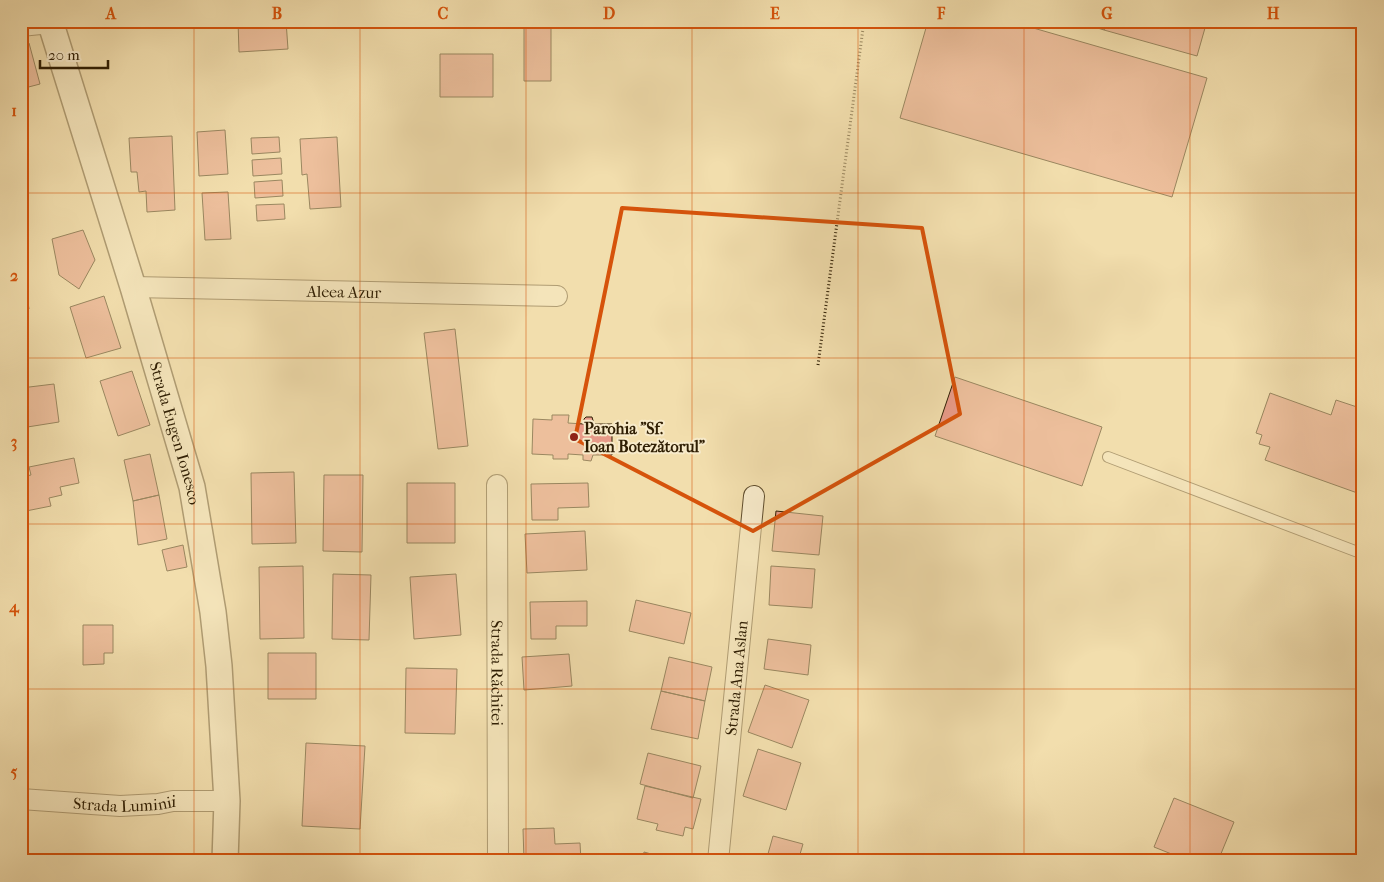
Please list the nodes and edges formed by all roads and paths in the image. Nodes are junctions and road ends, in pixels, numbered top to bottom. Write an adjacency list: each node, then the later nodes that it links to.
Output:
1 (864, 21): 6 (path)
2 (50, 22): 3 (street); 4 (street, Strada Eugen Ionesco)
3 (21, 26)
4 (133, 287): 5 (street, Aleea Azur); 12 (street, Strada Eugen Ionesco)
5 (557, 296)
6 (818, 365)
7 (1108, 457): 10 (lane)
8 (497, 485): 14 (street, Strada Răchitei)
9 (754, 496): 15 (street, Strada Ana Aslan)
10 (1363, 554)
11 (21, 799): 12 (street, Strada Luminii)
12 (227, 801): 13 (street, Strada Eugen Ionesco)
13 (225, 861)
14 (498, 861)
15 (718, 861)

